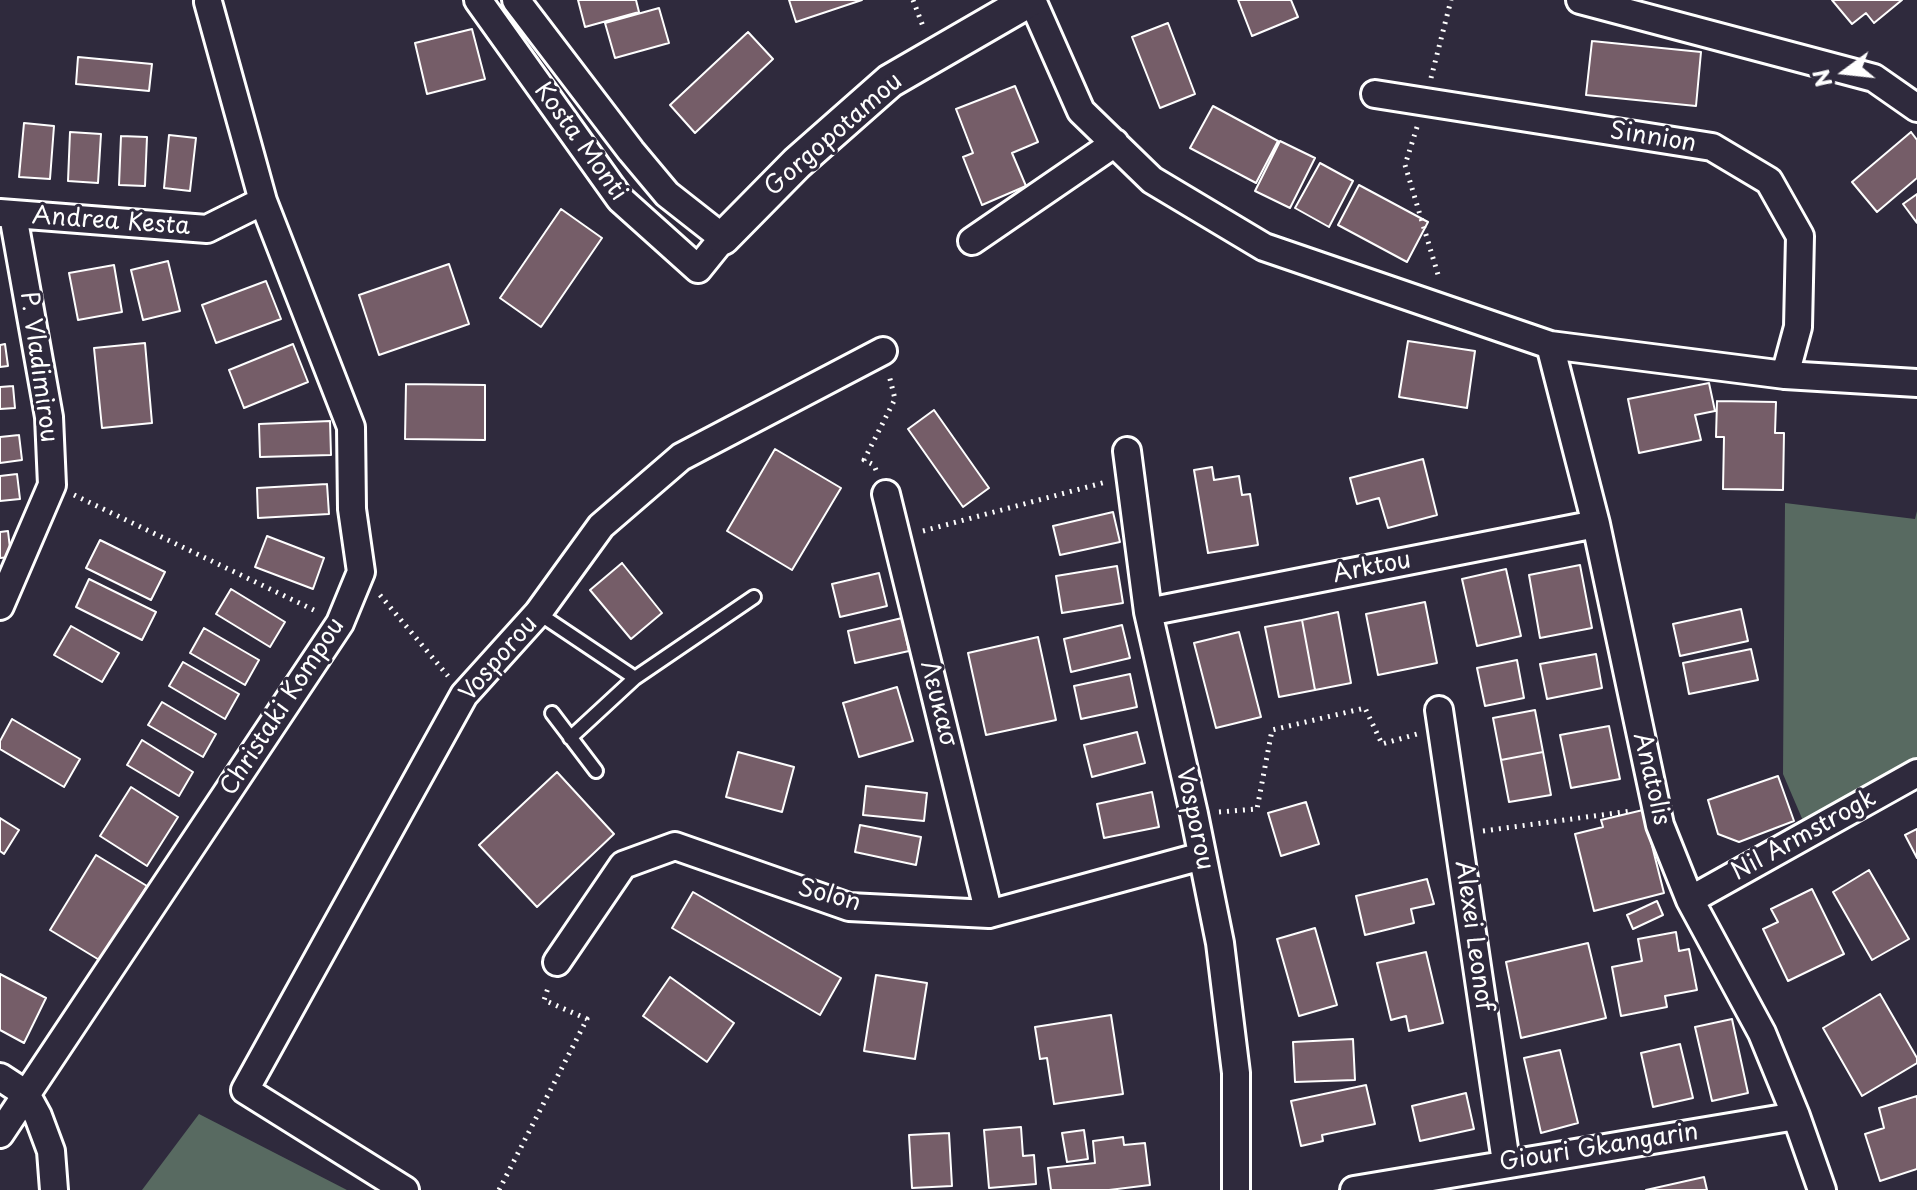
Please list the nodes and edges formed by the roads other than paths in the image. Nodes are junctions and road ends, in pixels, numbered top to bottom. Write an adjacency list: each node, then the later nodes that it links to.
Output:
1 (478, 0): 13 (street, Kosta Monti)
2 (516, 0): 11 (street, Kosta Monti)
3 (1031, 0): 8 (street); 11 (street, Gorgopotamou)
4 (1580, 0): 7 (street)
5 (209, 1): 9 (street)
6 (1375, 94): 16 (street, Sinnion)
7 (1917, 108)
8 (1115, 143): 12 (street); 14 (street)
9 (263, 201): 10 (street, Andrea Kesta); 36 (street, Christaki Kompou)
10 (7, 214): 22 (street, P. Vladimirou)
11 (723, 238): 13 (street, Gorgopotamou)
12 (972, 241)
13 (698, 269)
14 (1550, 345): 16 (street); 20 (street, Anatolis)
15 (883, 351): 24 (street, Vosporou)
16 (1785, 375): 17 (street)
17 (1917, 383)
18 (1129, 463): 23 (street, Vosporou)
19 (886, 494): 33 (street, Λευκασ)
20 (1596, 524): 23 (street, Arktou); 32 (street, Anatolis)
21 (754, 597): 25 (lane)
22 (0, 606)
23 (1148, 612): 31 (street, Vosporou)
24 (538, 613): 25 (lane); 41 (street, Vosporou)
25 (635, 678): 28 (lane)
26 (552, 713): 28 (lane)
27 (1441, 718): 39 (street, Alexei Leonof)
28 (570, 738): 29 (lane)
29 (596, 771)
30 (1917, 773): 32 (street, Nil Armstrogk)
31 (1202, 856): 33 (street, Solon); 42 (street, Vosporou)
32 (1690, 900): 37 (street, Anatolis)
33 (989, 914): 34 (street, Solon)
34 (557, 962)
35 (0, 1077): 36 (street)
36 (26, 1094): 38 (street, Christaki Kompou); 40 (street)
37 (1796, 1116): 39 (street, Giouri Gkangarin); 44 (street, Anatolis)
38 (0, 1134)
39 (1506, 1162): 43 (street, Giouri Gkangarin)
40 (54, 1190)
41 (405, 1190)
42 (1236, 1190)
43 (1354, 1190)
44 (1822, 1190)

